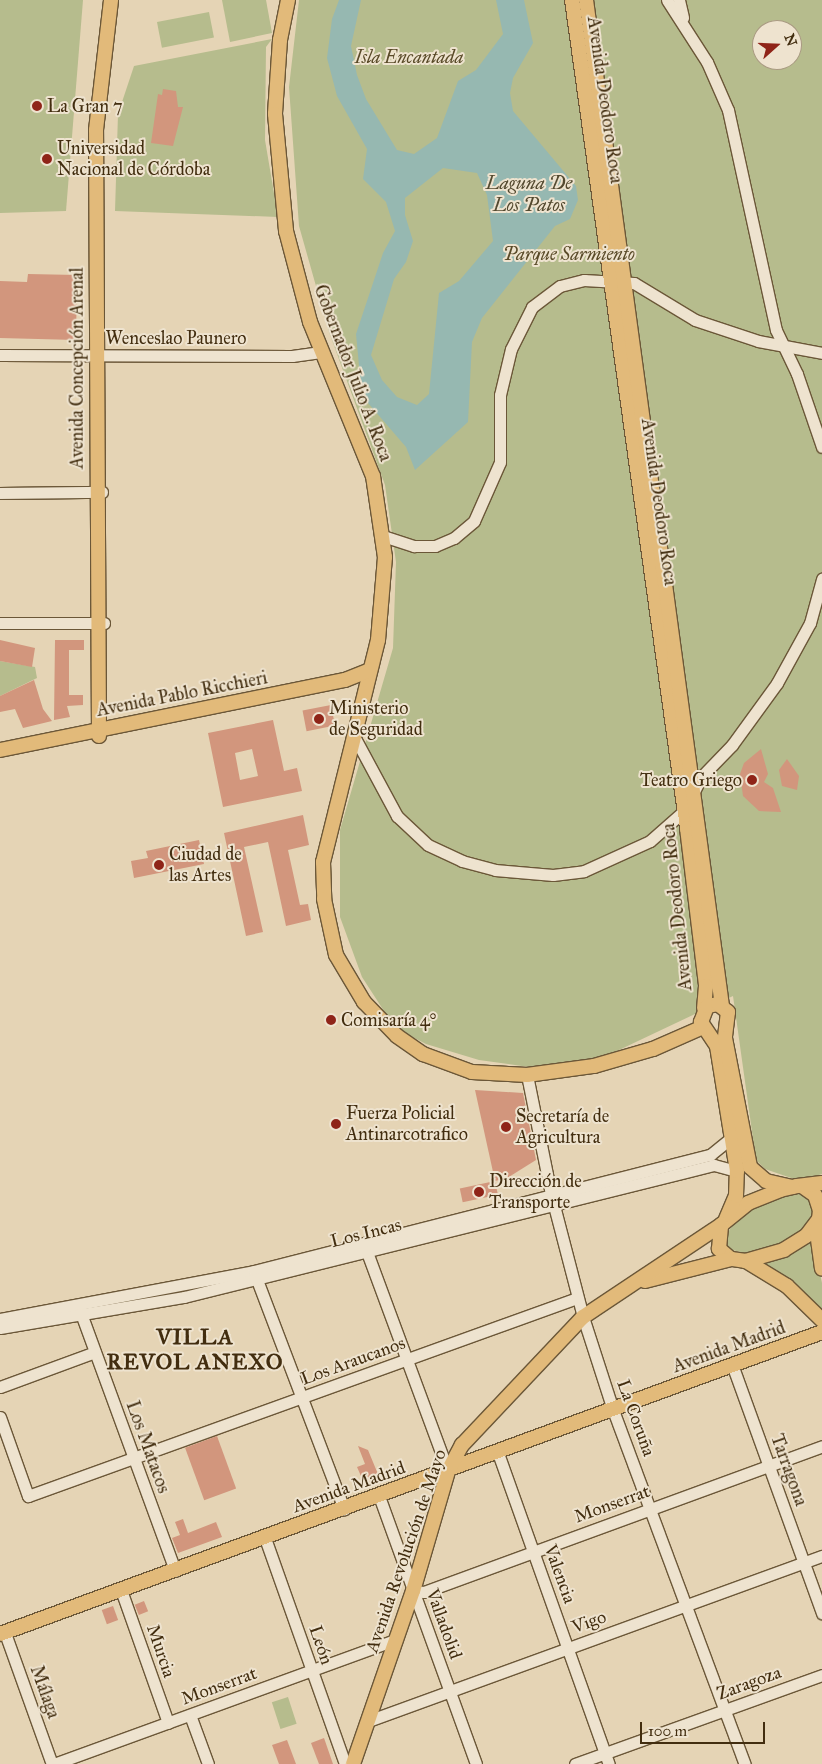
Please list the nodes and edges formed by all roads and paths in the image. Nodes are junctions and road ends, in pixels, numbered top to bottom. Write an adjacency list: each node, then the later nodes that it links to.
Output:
1 (111, 0): 14 (main road, Avenida Concepción Arenal)
2 (117, 0): 14 (main road, Avenida Concepción Arenal)
3 (288, 0): 11 (main road, Gobernador Julio A. Roca)
4 (572, 0): 9 (main road, Avenida Deodoro Roca)
5 (586, 0): 9 (main road, Avenida Deodoro Roca)
6 (667, 0): 8 (street)
7 (679, 0): 8 (street)
8 (687, 29): 10 (street)
9 (617, 280): 10 (street); 18 (street); 29 (main road, Avenida Deodoro Roca); 30 (main road, Avenida Deodoro Roca)
10 (784, 348): 12 (street); 15 (street)
11 (321, 352): 14 (street, Wenceslao Paunero); 18 (main road, Gobernador Julio A. Roca)
12 (822, 353)
13 (0, 355): 14 (street, Wenceslao Paunero)
14 (99, 356): 16 (main road, Avenida Concepción Arenal)
15 (822, 447)
16 (99, 492): 17 (street); 21 (main road, Avenida Concepción Arenal)
17 (0, 493)
18 (383, 536): 23 (main road, Gobernador Julio A. Roca)
19 (822, 579): 22 (street)
20 (0, 623): 21 (street)
21 (101, 623): 25 (main road, Avenida Concepción Arenal)
22 (816, 623): 29 (street)
23 (370, 670): 24 (main road, Gobernador Julio A. Roca); 25 (main road, Avenida Pablo Ricchieri)
24 (367, 686): 25 (main road, Avenida Pablo Ricchieri); 26 (main road)
25 (101, 733): 27 (main road, Avenida Pablo Ricchieri); 28 (main road, Avenida Pablo Ricchieri)
26 (355, 738): 30 (street); 35 (main road)
27 (0, 750)
28 (0, 756)
29 (694, 790): 30 (street); 31 (main road, Avenida Deodoro Roca)
30 (684, 811): 32 (main road, Avenida Deodoro Roca)
31 (722, 1006): 32 (main road, Avenida Deodoro Roca); 33 (main road, Avenida Deodoro Roca)
32 (704, 1008): 34 (main road, Avenida Deodoro Roca)
33 (727, 1025): 34 (main road); 39 (main road, Avenida Deodoro Roca)
34 (705, 1029): 35 (main road); 36 (main road, Avenida Deodoro Roca)
35 (527, 1075): 40 (street, La Coruña)
36 (731, 1138): 37 (main road, Avenida Deodoro Roca); 40 (street, Los Incas)
37 (737, 1171): 40 (street, Los Incas); 42 (main road, Avenida Deodoro Roca)
38 (822, 1183): 39 (main road)
39 (797, 1186): 41 (main road); 42 (main road, Avenida Revolución de Mayo)
40 (552, 1199): 43 (street, Los Incas); 49 (street, La Coruña)
41 (819, 1220): 45 (main road); 46 (main road)
42 (723, 1222): 44 (main road); 48 (main road, Avenida Revolución de Mayo)
43 (366, 1246): 47 (street, Los Incas); 57 (street)
44 (731, 1259): 45 (main road); 48 (main road, Avenida Revolución de Mayo)
45 (746, 1261): 53 (main road)
46 (822, 1269)
47 (256, 1274): 50 (street, Los Incas); 60 (street)
48 (619, 1290): 51 (main road, Avenida Revolución de Mayo)
49 (577, 1298): 51 (street, La Coruña); 57 (street, Los Araucanos)
50 (79, 1310): 52 (street, Los Incas); 54 (street, Los Incas); 56 (street, Los Matacos)
51 (583, 1317): 61 (street, La Coruña); 67 (main road, Avenida Revolución de Mayo)
52 (0, 1319)
53 (822, 1320)
54 (0, 1328)
55 (822, 1332): 58 (main road, Avenida Madrid)
56 (95, 1352): 59 (street); 65 (street, Los Matacos)
57 (407, 1360): 60 (street, Los Araucanos); 67 (street)
58 (733, 1367): 61 (main road, Avenida Madrid); 66 (street, Tarragona)
59 (0, 1387)
60 (303, 1398): 65 (street, Los Araucanos); 70 (street)
61 (613, 1410): 64 (main road, Avenida Madrid); 69 (street, La Coruña)
62 (0, 1417): 65 (street, Los Araucanos)
63 (822, 1446): 66 (street, Monserrat)
64 (498, 1453): 67 (main road, Avenida Madrid); 72 (street, Valencia)
65 (134, 1458): 75 (street, Los Matacos)
66 (769, 1465): 69 (street, Monserrat); 74 (street, Tarragona)
67 (448, 1471): 68 (main road, Avenida Madrid); 77 (main road, Avenida Revolución de Mayo)
68 (379, 1496): 70 (main road, Avenida Madrid); 77 (street, Valladolid)
69 (650, 1508): 72 (street, Monserrat); 78 (street, La Coruña)
70 (344, 1509): 71 (main road, Avenida Madrid)
71 (265, 1538): 75 (main road, Avenida Madrid); 83 (street, León)
72 (533, 1552): 77 (street, Monserrat); 82 (street, Valencia)
73 (822, 1556): 74 (street, Vigo)
74 (804, 1563): 78 (street, Vigo); 79 (street, Tarragona)
75 (175, 1571): 76 (main road, Avenida Madrid)
76 (121, 1590): 80 (main road, Avenida Madrid); 89 (street, Murcia)
77 (413, 1591): 81 (main road, Avenida Revolución de Mayo); 85 (street, Valladolid)
78 (687, 1605): 82 (street, Vigo); 86 (street, La Coruña)
79 (822, 1612)
80 (2, 1633): 91 (street, Málaga)
81 (396, 1640): 83 (street, Monserrat); 88 (main road, Avenida Revolución de Mayo)
82 (568, 1648): 85 (street, Vigo); 90 (street, Valencia)
83 (312, 1671): 87 (street, Monserrat); 93 (street, León)
84 (822, 1675): 86 (street, Zaragoza)
85 (450, 1692): 88 (street, Vigo); 95 (street, Valladolid)
86 (725, 1710): 90 (street, Zaragoza); 97 (street, La Coruña)
87 (190, 1715): 89 (street, Monserrat); 92 (street)
88 (368, 1721): 94 (main road, Avenida Revolución de Mayo)
89 (168, 1723): 91 (street, Monserrat)
90 (607, 1759): 96 (street, Zaragoza)
91 (53, 1764)
92 (208, 1764)
93 (345, 1764)
94 (353, 1764)
95 (476, 1764)
96 (575, 1764)
97 (745, 1764)

